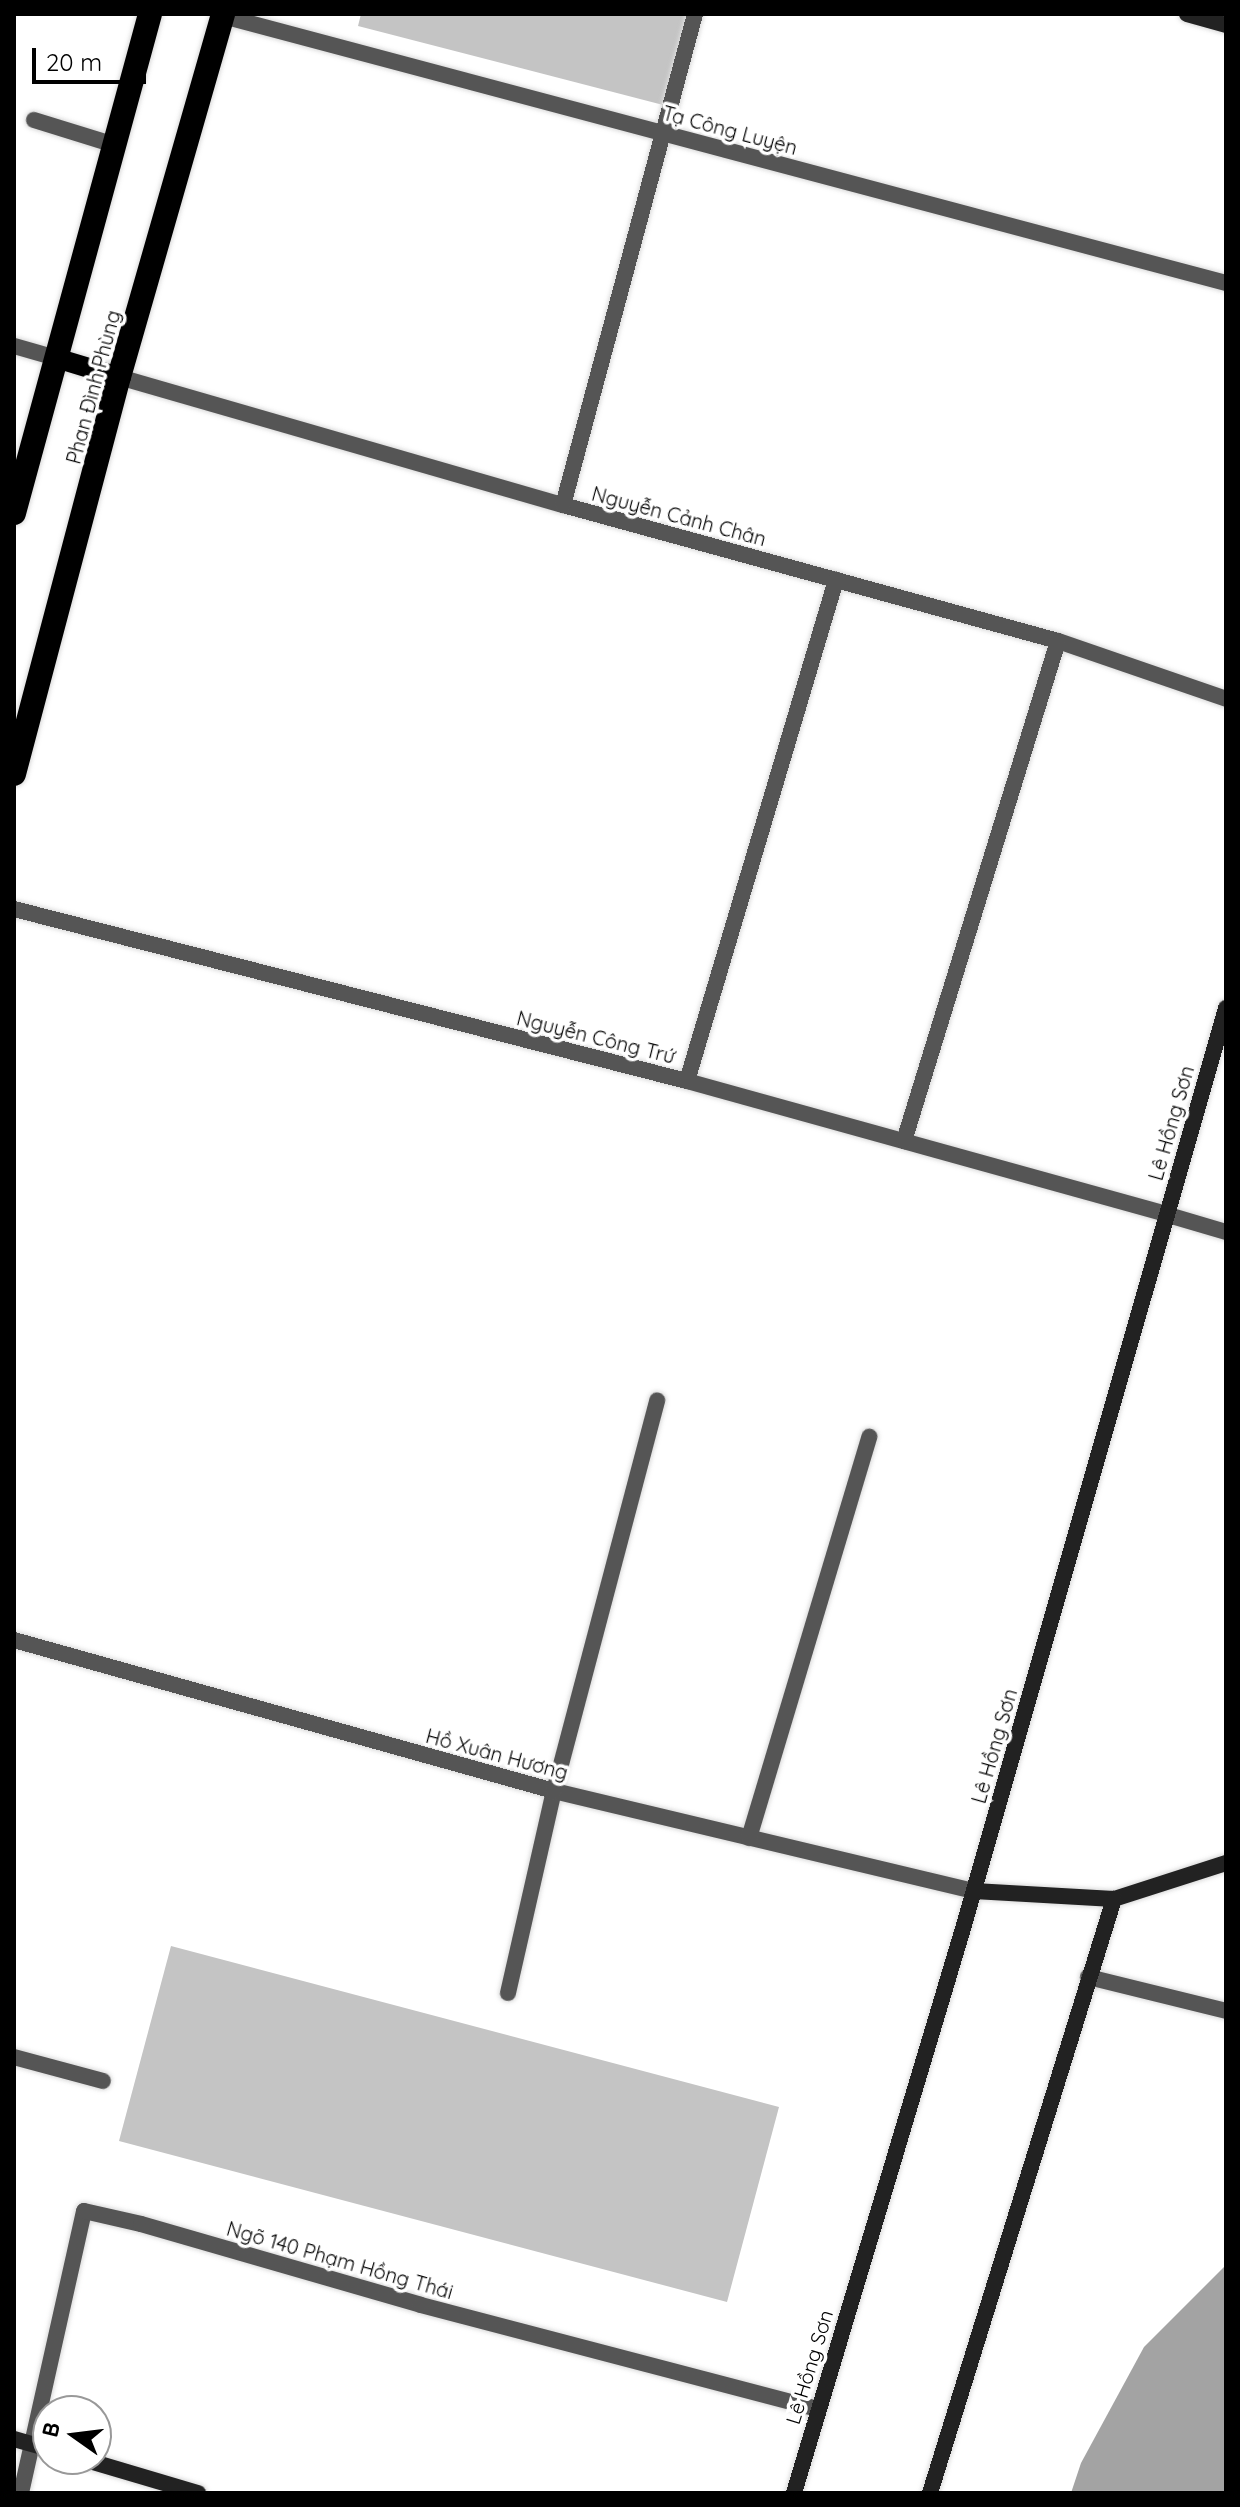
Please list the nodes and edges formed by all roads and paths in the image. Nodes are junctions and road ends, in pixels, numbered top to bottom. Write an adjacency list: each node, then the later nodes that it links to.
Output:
1 (150, 14): 8 (highway)
2 (695, 14): 7 (street)
3 (1187, 14): 5 (street)
4 (223, 15): 7 (street, Tạ Công Luyện); 12 (highway, Phan Đình Phùng)
5 (1226, 25)
6 (34, 120): 8 (street)
7 (664, 133): 9 (street, Tạ Công Luyện); 13 (street)
8 (115, 145): 11 (highway)
9 (1226, 283)
10 (14, 346): 11 (street)
11 (56, 358): 12 (main road); 14 (highway)
12 (119, 377): 13 (street, Nguyễn Cảnh Chân); 18 (highway, Phan Đình Phùng)
13 (563, 505): 15 (street, Nguyễn Cảnh Chân)
14 (14, 513)
15 (836, 580): 16 (street, Nguyễn Cảnh Chân); 21 (street)
16 (1058, 641): 17 (street, Nguyễn Cảnh Chân); 22 (street)
17 (1226, 699)
18 (14, 774)
19 (14, 909): 21 (street, Nguyễn Công Trứ)
20 (1226, 1008): 23 (street, Lê Hồng Sơn)
21 (687, 1081): 22 (street, Nguyễn Công Trứ)
22 (904, 1141): 23 (street, Nguyễn Công Trứ)
23 (1165, 1214): 24 (street, Nguyễn Công Trứ); 31 (street, Lê Hồng Sơn)
24 (1226, 1232)
25 (657, 1400): 28 (street)
26 (869, 1437): 29 (street)
27 (14, 1640): 28 (street, Hồ Xuân Hương)
28 (554, 1791): 29 (street, Hồ Xuân Hương); 34 (street)
29 (749, 1838): 31 (street, Hồ Xuân Hương)
30 (1226, 1863): 32 (street)
31 (974, 1891): 32 (street); 39 (street, Lê Hồng Sơn)
32 (1114, 1899): 33 (street)
33 (1088, 1977): 35 (street); 45 (street)
34 (508, 1993)
35 (1226, 2011)
36 (14, 2057): 37 (street)
37 (103, 2081)
38 (50, 2395): 39 (street, Ngõ 140 Phạm Hồng Thái)
39 (817, 2409): 44 (street, Lê Hồng Sơn)
40 (32, 2467): 42 (street)
41 (112, 2468): 43 (street)
42 (21, 2493)
43 (198, 2493)
44 (794, 2493)
45 (930, 2493)

